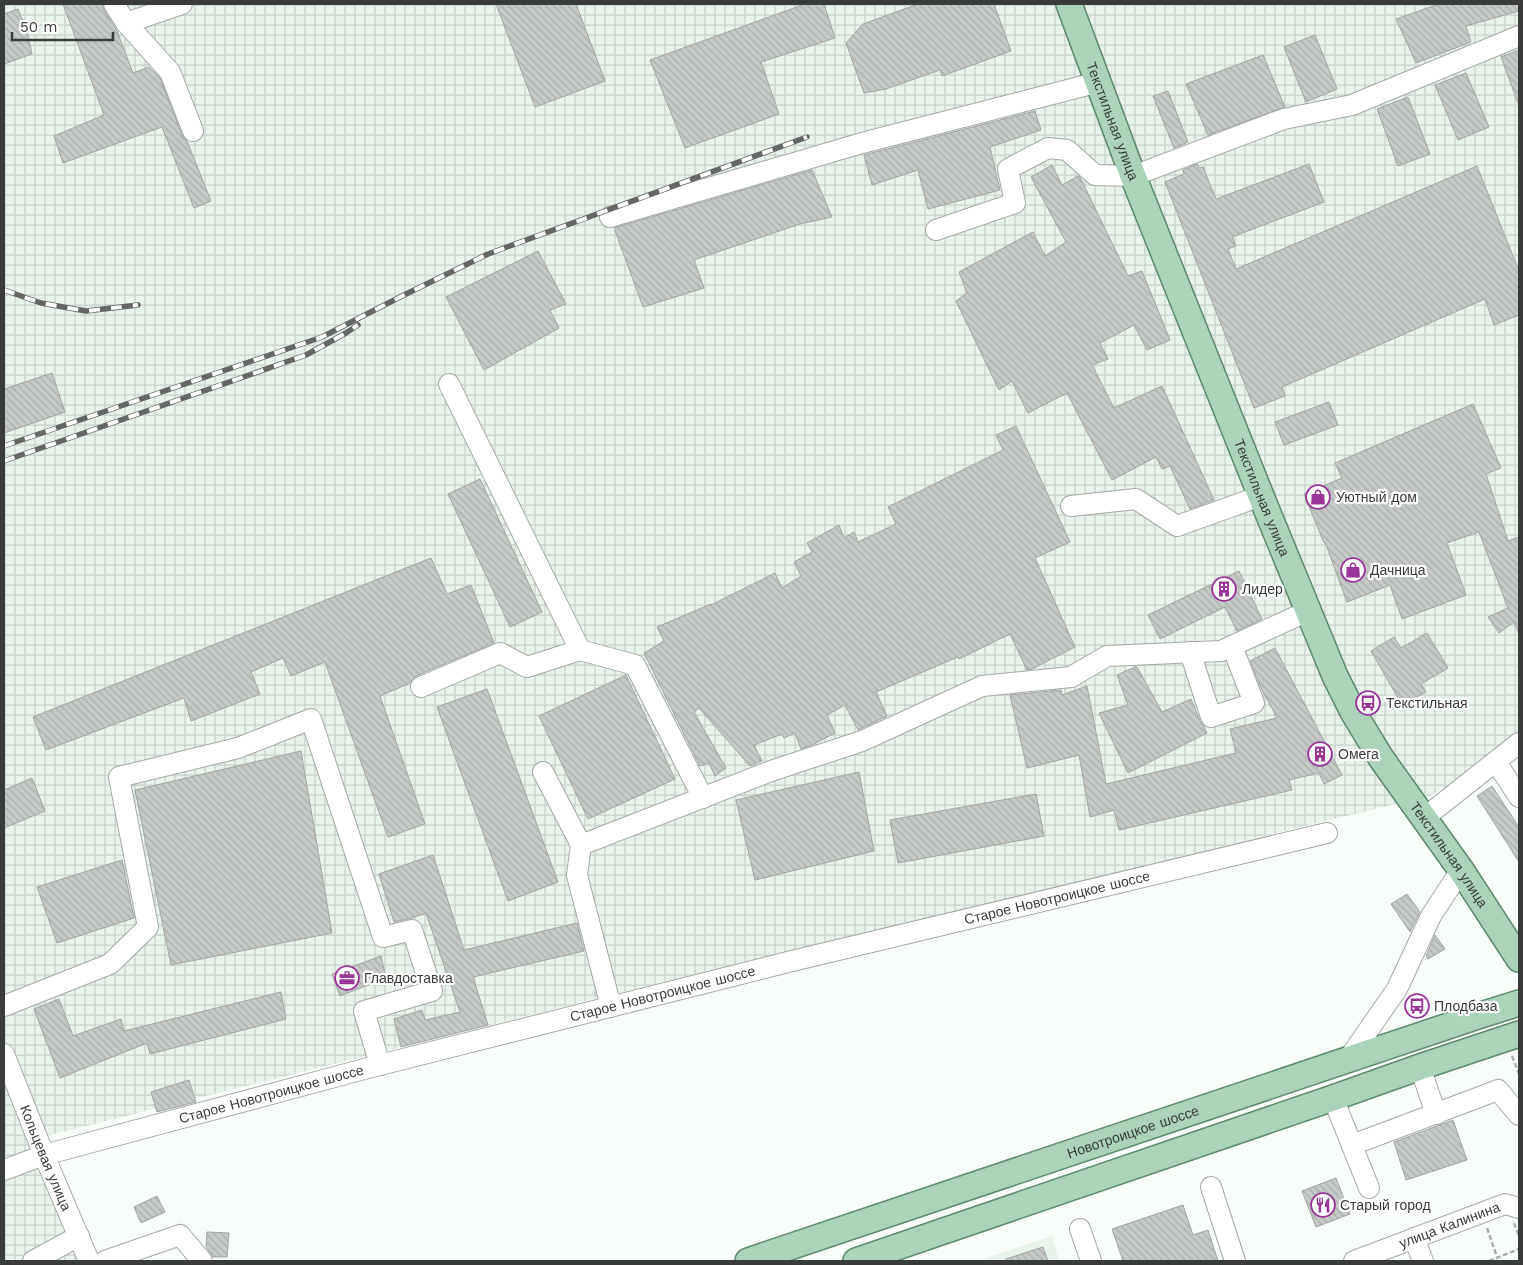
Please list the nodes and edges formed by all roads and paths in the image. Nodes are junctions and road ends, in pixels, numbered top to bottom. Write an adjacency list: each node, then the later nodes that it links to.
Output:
1 (114, 4): 4 (street)
2 (182, 4): 4 (street)
3 (1069, 4): 6 (main road, Текстильная улица)
4 (126, 23): 7 (street)
5 (1519, 36): 8 (street)
6 (1099, 82): 8 (main road, Текстильная улица); 9 (street)
7 (193, 131)
8 (1133, 176): 10 (street); 12 (main road, Текстильная улица)
9 (610, 217)
10 (936, 230)
11 (449, 384): 16 (street)
12 (1261, 496): 13 (street); 14 (main road, Текстильная улица)
13 (1071, 506)
14 (1308, 611): 15 (street); 24 (main road, Текстильная улица)
15 (1232, 646): 17 (street); 17 (street)
16 (580, 650): 18 (street); 23 (street)
17 (1190, 652): 23 (street)
18 (421, 686)
19 (1519, 743): 20 (street)
20 (1496, 762): 22 (street); 24 (street)
21 (543, 772): 26 (street)
22 (1519, 797)
23 (702, 798): 26 (street)
24 (1424, 818): 27 (main road, Текстильная улица)
25 (1327, 833): 31 (street, Старое Новотроицкое шоссе)
26 (581, 845): 31 (street)
27 (1461, 870): 28 (main road, Текстильная улица); 34 (street)
28 (1519, 959)
29 (1519, 1004): 34 (main road, Новотроицкое шоссе)
30 (4, 1006): 35 (street)
31 (611, 1007): 35 (street, Старое Новотроицкое шоссе)
32 (1516, 1045): 36 (main road); 37 (path)
33 (4, 1054): 42 (street, Кольцевая улица)
34 (1347, 1061): 59 (main road, Новотроицкое шоссе)
35 (380, 1065): 42 (street, Старое Новотроицкое шоссе)
36 (1420, 1067): 38 (main road); 39 (street)
37 (1519, 1074)
38 (1333, 1098): 41 (street); 60 (main road)
39 (1436, 1114): 40 (street); 41 (street)
40 (1519, 1115)
41 (1352, 1145): 45 (street)
42 (44, 1155): 43 (street, Старое Новотроицкое шоссе); 49 (street, Кольцевая улица)
43 (4, 1170)
44 (1211, 1187): 62 (street)
45 (1369, 1188)
46 (1516, 1213): 50 (path); 51 (street, улица Калинина)
47 (1487, 1228): 53 (path)
48 (1080, 1229): 61 (street)
49 (79, 1236): 55 (street); 56 (street, Кольцевая улица)
50 (1519, 1236)
51 (1414, 1238): 54 (street, улица Калинина); 63 (street)
52 (1519, 1249): 53 (path)
53 (1497, 1258): 64 (path)
54 (1367, 1259)
55 (33, 1261)
56 (90, 1261)
57 (106, 1261): 58 (street)
58 (202, 1261)
59 (748, 1261)
60 (856, 1261)
61 (1091, 1261)
62 (1235, 1261)
63 (1424, 1261)
64 (1489, 1261)

